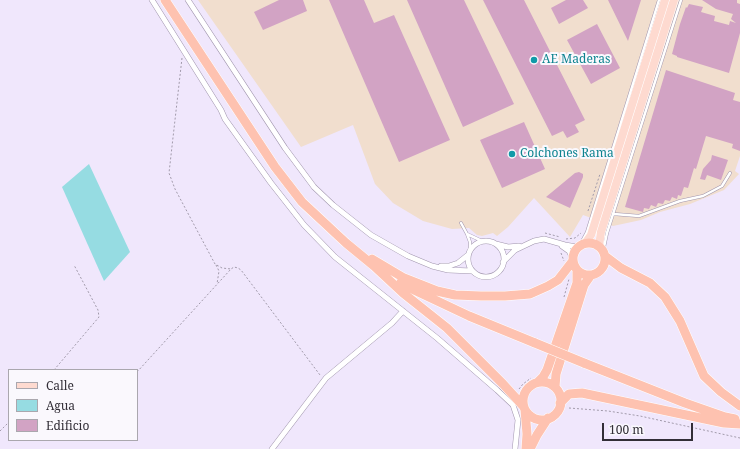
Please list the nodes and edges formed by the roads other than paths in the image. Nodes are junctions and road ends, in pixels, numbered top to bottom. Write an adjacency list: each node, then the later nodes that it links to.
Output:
1 (152, 0): 27 (street)
2 (165, 0): 14 (highway)
3 (188, 0): 23 (street)
4 (659, 0): 16 (lane)
5 (665, 0): 16 (main road)
6 (674, 0): 18 (main road)
7 (681, 0): 9 (lane)
8 (730, 173): 9 (lane)
9 (614, 214): 18 (lane)
10 (461, 223): 11 (lane)
11 (467, 234): 12 (lane); 19 (lane)
12 (482, 241): 15 (street); 19 (street)
13 (558, 243): 16 (street); 17 (street); 20 (street)
14 (346, 244): 20 (highway); 22 (highway)
15 (495, 244): 17 (street); 21 (street)
16 (581, 245): 18 (highway); 20 (highway)
17 (522, 246): 21 (street)
18 (602, 251): 26 (highway); 31 (highway)
19 (469, 253): 23 (street); 24 (street)
20 (572, 259): 25 (highway)
21 (503, 262): 24 (street)
22 (374, 266): 32 (highway); 34 (highway, bridge)
23 (432, 266): 24 (street)
24 (472, 271)
25 (577, 271): 26 (highway); 28 (highway)
26 (591, 275): 29 (highway)
27 (403, 311): 36 (street); 37 (street)
28 (538, 382): 29 (highway); 32 (highway)
29 (555, 387): 30 (highway)
30 (564, 405): 33 (highway); 35 (highway)
31 (740, 406)
32 (525, 409): 33 (highway); 38 (highway)
33 (548, 418): 39 (highway)
34 (740, 420)
35 (740, 424)
36 (272, 449)
37 (515, 449)
38 (526, 449)
39 (530, 449)

